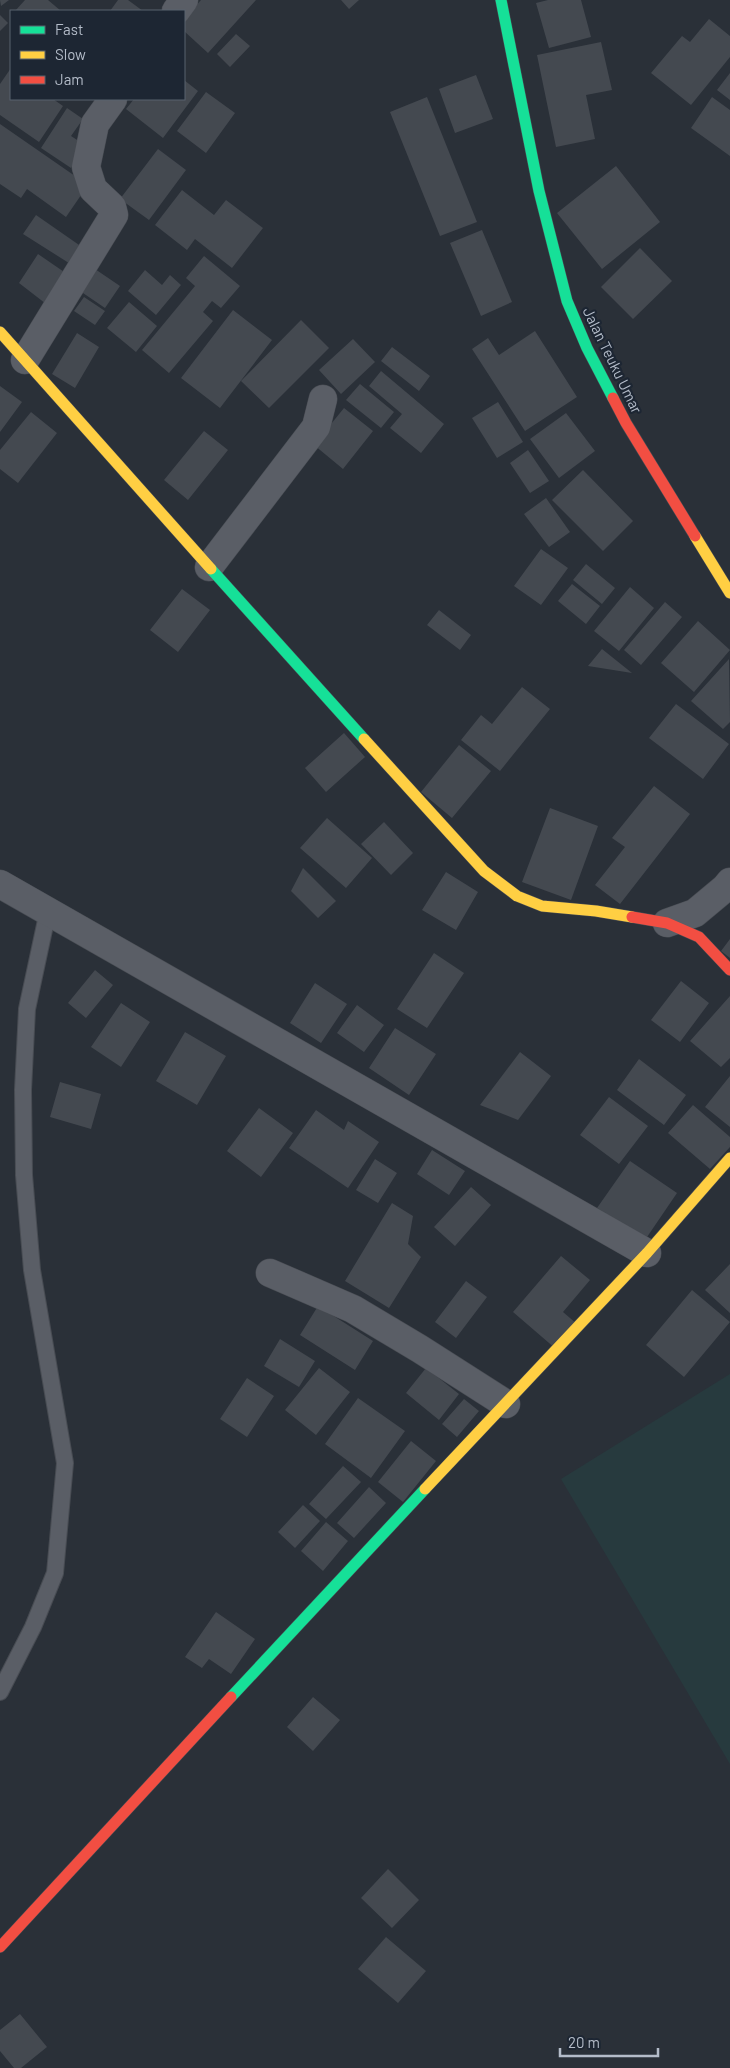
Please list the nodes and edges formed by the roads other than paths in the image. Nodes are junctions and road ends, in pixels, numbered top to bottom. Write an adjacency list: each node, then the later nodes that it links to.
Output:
1 (501, 0): 7 (street, Jalan Teuku Umar)
2 (112, 100): 4 (street)
3 (0, 332): 4 (street)
4 (25, 360): 6 (street)
5 (323, 399): 6 (street)
6 (209, 567): 11 (street)
7 (730, 593)
8 (730, 882): 11 (street)
9 (0, 884): 10 (street)
10 (48, 911): 14 (street); 17 (lane)
11 (667, 923): 12 (street)
12 (730, 970)
13 (730, 1158): 14 (street)
14 (647, 1254): 16 (street)
15 (270, 1273): 16 (street)
16 (506, 1404): 18 (street)
17 (0, 1692)
18 (0, 1946)

